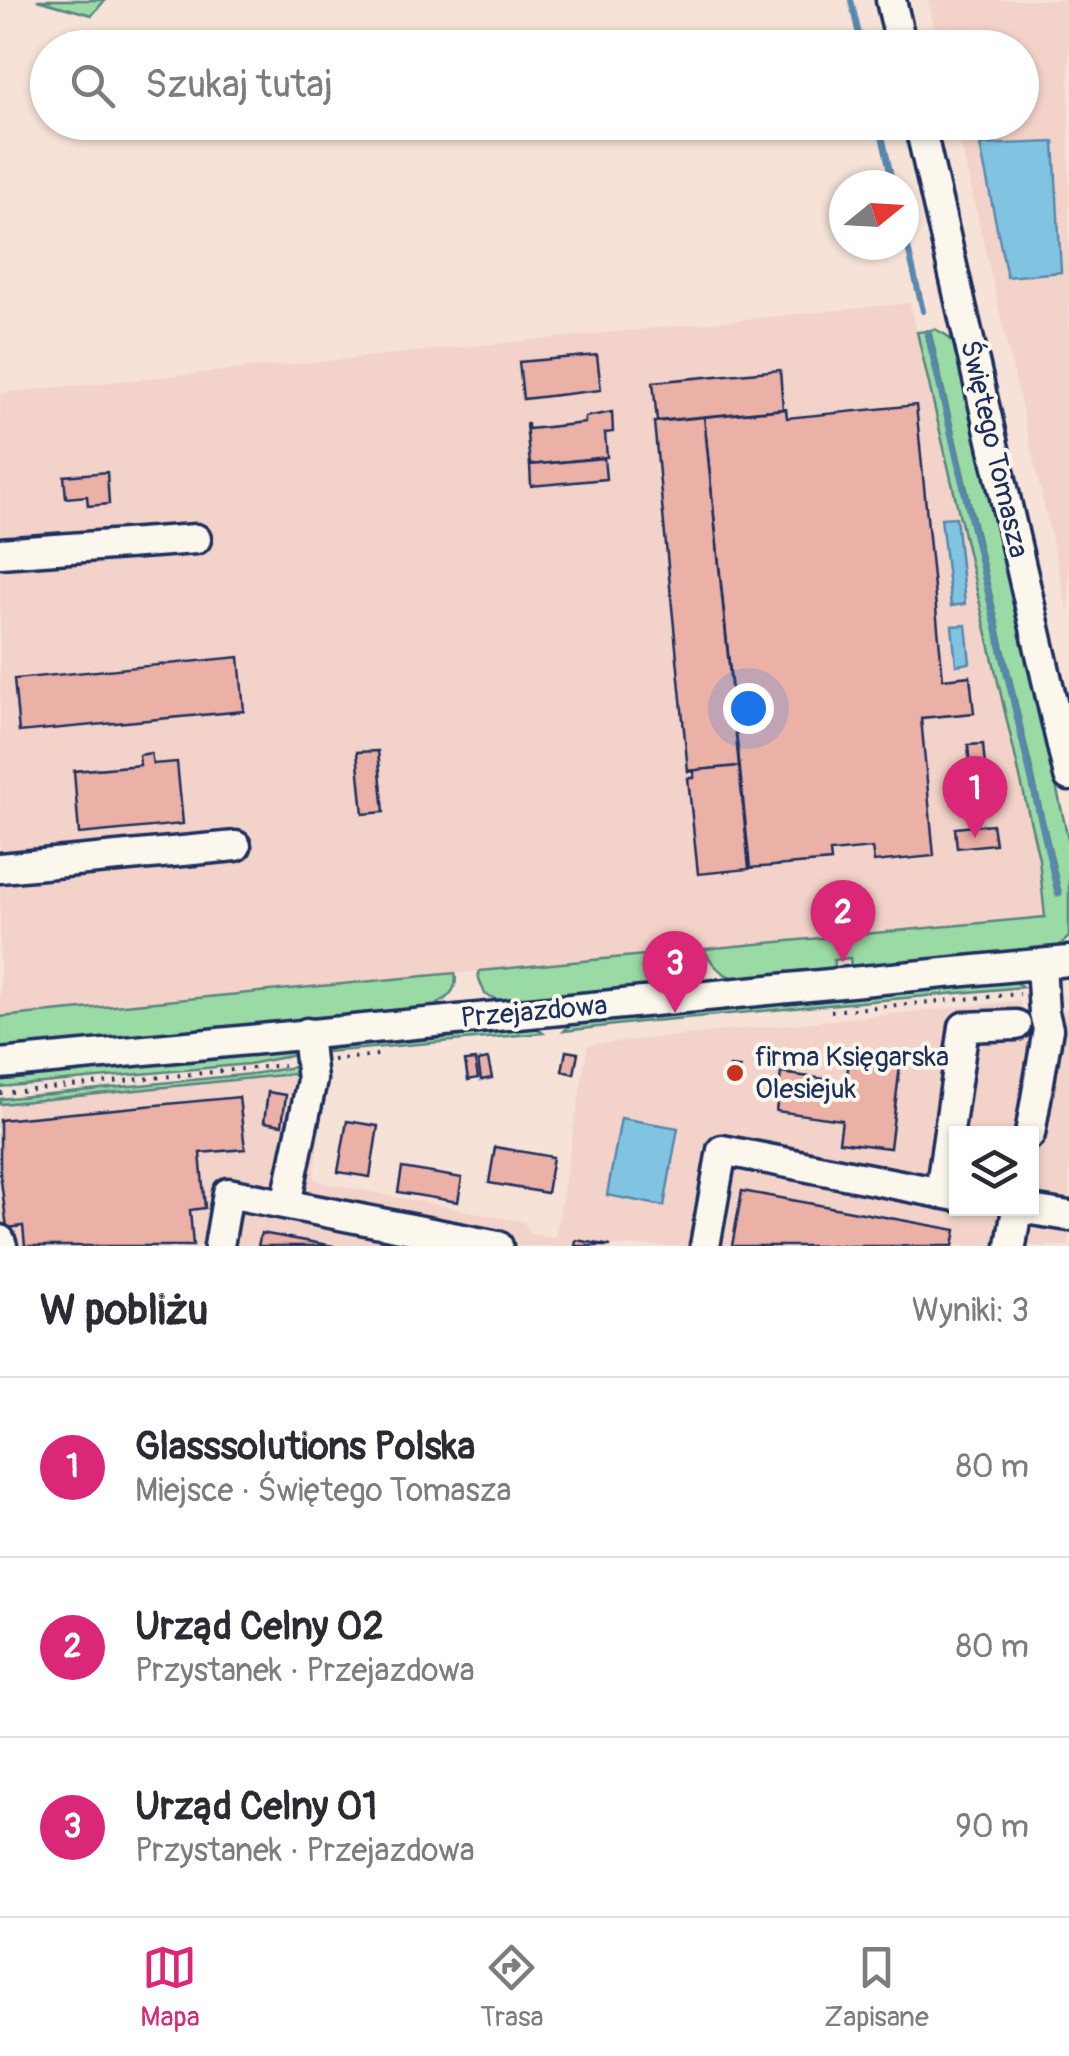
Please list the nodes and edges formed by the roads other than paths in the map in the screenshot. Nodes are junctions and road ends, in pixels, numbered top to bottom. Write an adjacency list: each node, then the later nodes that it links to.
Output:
1 (891, 0): 2 (street)
2 (898, 30)
3 (923, 140): 6 (street, Świętego Tomasza)
4 (196, 539): 5 (street)
5 (0, 553)
6 (1069, 776)
7 (236, 846): 8 (street)
8 (0, 868)
9 (1055, 963): 11 (street); 12 (street, Przejazdowa)
10 (1016, 1025): 15 (street)
11 (1059, 1028): 14 (street)
12 (306, 1033): 13 (street, Przejazdowa); 16 (street)
13 (0, 1064)
14 (1032, 1126)
15 (948, 1195): 22 (street)
16 (286, 1204): 20 (street); 21 (street)
17 (1039, 1211): 19 (street)
18 (1017, 1216): 23 (street)
19 (1069, 1216)
20 (219, 1246)
21 (498, 1246)
22 (704, 1246)
23 (1011, 1246)

